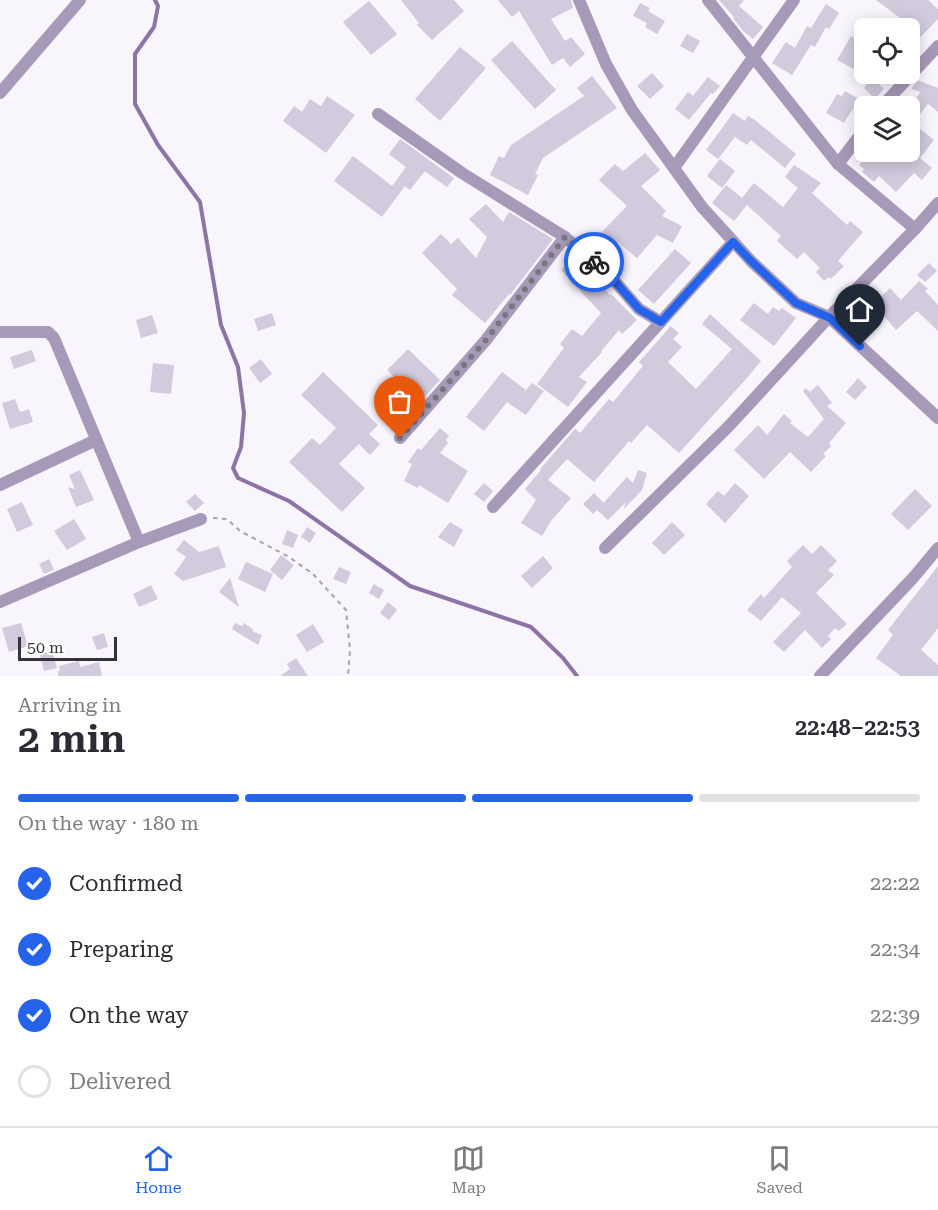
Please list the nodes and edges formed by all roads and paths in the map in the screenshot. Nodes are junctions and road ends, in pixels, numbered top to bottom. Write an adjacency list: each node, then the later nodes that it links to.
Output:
1 (80, 0): 7 (street)
2 (579, 0): 12 (street)
3 (708, 0): 6 (street)
4 (794, 0): 6 (street)
5 (938, 46): 8 (street)
6 (754, 58): 11 (street); 12 (street)
7 (0, 93)
8 (891, 96)
9 (378, 114): 15 (street)
10 (854, 143): 11 (street)
11 (838, 164): 14 (street)
12 (674, 168): 16 (street)
13 (938, 202): 14 (street)
14 (915, 229): 17 (street)
15 (565, 237): 18 (street); 21 (street)
16 (733, 242): 17 (street); 18 (street)
17 (830, 318): 20 (street); 27 (street)
18 (661, 322): 24 (street)
19 (0, 332): 22 (street)
20 (938, 418)
21 (400, 438)
22 (96, 440): 23 (street); 26 (street)
23 (0, 485)
24 (493, 507)
25 (201, 519): 26 (street); 30 (path)
26 (139, 542): 29 (street)
27 (605, 548)
28 (938, 548): 31 (street)
29 (0, 602)
30 (348, 676)
31 (820, 676)

